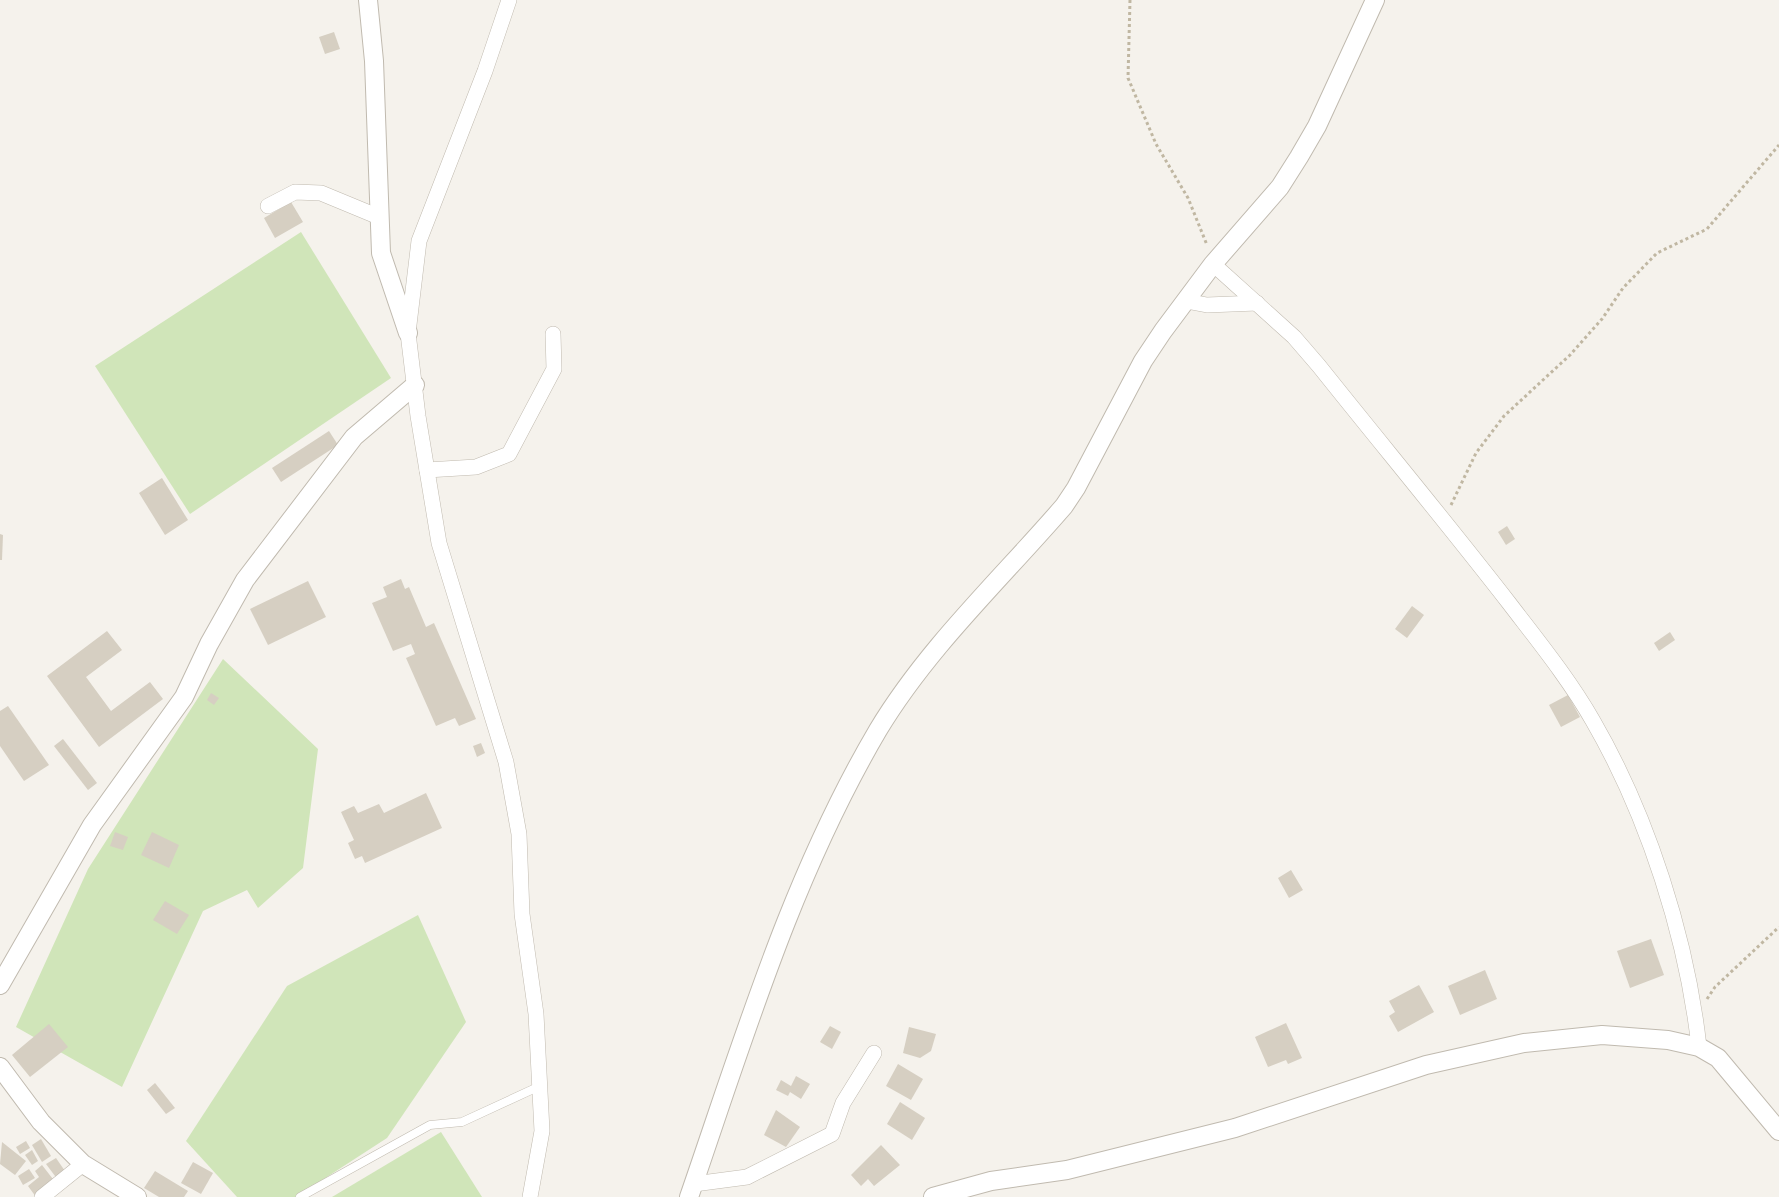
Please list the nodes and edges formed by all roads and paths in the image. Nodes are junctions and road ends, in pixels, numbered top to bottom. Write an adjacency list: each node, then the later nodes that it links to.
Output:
1 (368, 0): 7 (street)
2 (509, 0): 11 (street)
3 (1130, 0): 8 (path)
4 (1375, 0): 8 (street)
5 (1779, 145): 15 (path)
6 (268, 206): 7 (street)
7 (379, 216): 11 (street)
8 (1213, 264): 9 (street); 10 (street)
9 (1186, 301): 10 (street); 25 (street)
10 (1257, 303): 15 (street)
11 (408, 333): 13 (street)
12 (553, 334): 14 (street)
13 (415, 385): 14 (street); 17 (street)
14 (427, 470): 22 (street)
15 (1444, 520): 18 (street)
16 (1779, 927): 18 (path)
17 (0, 985)
18 (1696, 1015): 19 (street)
19 (1699, 1047): 23 (street); 30 (street)
20 (874, 1053): 25 (street)
21 (0, 1067): 24 (street)
22 (540, 1086): 28 (lane); 29 (street)
23 (1779, 1131)
24 (83, 1164): 26 (street); 27 (street)
25 (692, 1190)
26 (42, 1197)
27 (137, 1197)
28 (300, 1197)
29 (530, 1197)
30 (933, 1197)

